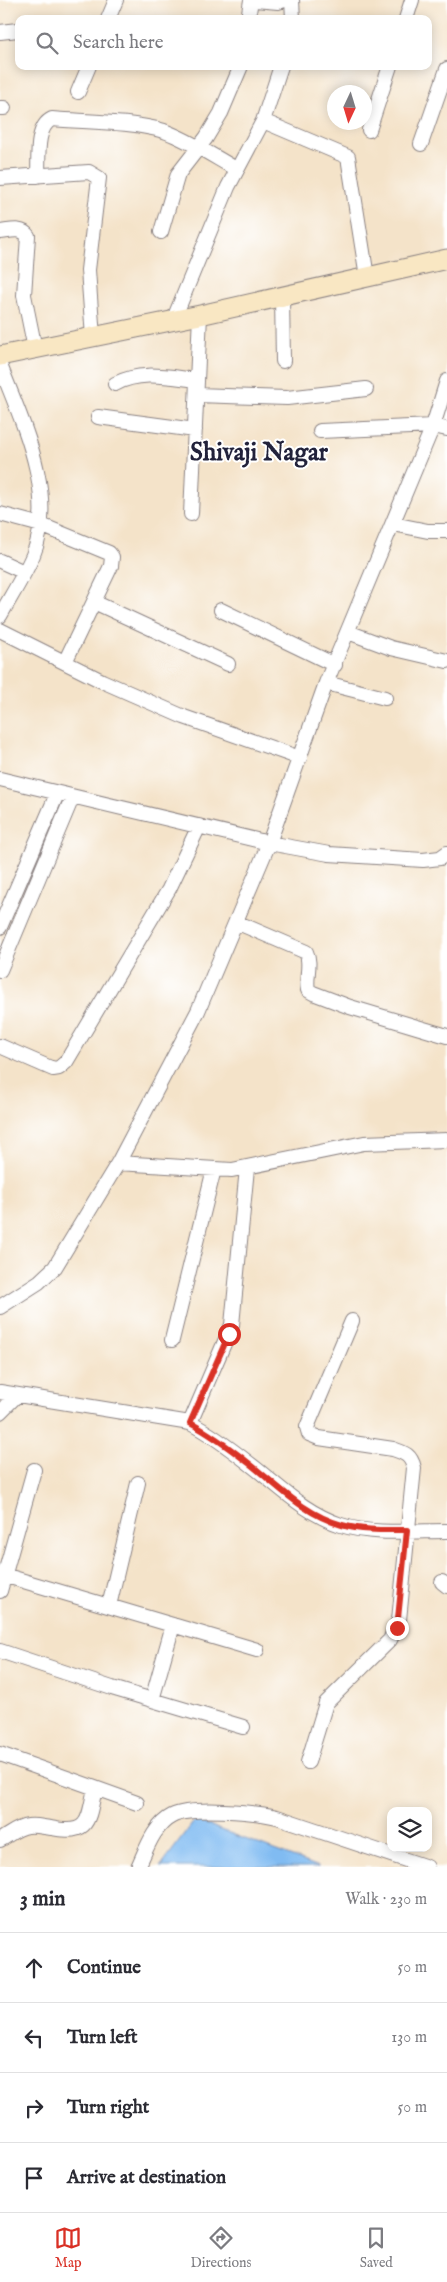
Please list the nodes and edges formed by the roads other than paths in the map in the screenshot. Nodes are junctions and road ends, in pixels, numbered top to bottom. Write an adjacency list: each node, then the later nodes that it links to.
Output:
1 (116, 0): 7 (street)
2 (251, 0): 8 (street)
3 (255, 0): 4 (street)
4 (285, 0)
5 (292, 0): 9 (street)
6 (412, 0): 10 (street)
7 (110, 15)
8 (249, 15)
9 (293, 15)
10 (407, 15)
11 (15, 30): 12 (street)
12 (0, 32)
13 (447, 69): 21 (street)
14 (87, 70): 18 (street)
15 (239, 70): 22 (street)
16 (280, 70): 19 (street)
17 (389, 70): 20 (street)
18 (78, 92)
19 (263, 121): 23 (street); 29 (street)
20 (372, 121)
21 (421, 144)
22 (198, 148): 23 (street); 24 (street); 27 (street)
23 (236, 169): 32 (street)
24 (38, 176): 25 (street); 33 (street)
25 (0, 178)
26 (0, 232): 34 (street)
27 (161, 232)
28 (447, 259): 29 (street)
29 (367, 277): 30 (street)
30 (282, 297): 31 (street); 36 (street)
31 (200, 315): 32 (street); 38 (street)
32 (173, 321): 33 (street)
33 (93, 337): 34 (street)
34 (34, 349): 35 (street)
35 (0, 356)
36 (283, 361)
37 (0, 365): 51 (street)
38 (197, 380): 40 (street); 42 (street)
39 (447, 381): 44 (street)
40 (115, 384)
41 (366, 389): 42 (street)
42 (197, 395): 46 (street)
43 (98, 417): 46 (street)
44 (433, 426): 45 (street); 47 (street); 50 (street)
45 (447, 429)
46 (195, 430): 49 (street)
47 (320, 431)
48 (0, 514): 51 (street)
49 (191, 514)
50 (393, 524): 52 (street); 59 (street)
51 (41, 525): 54 (street); 55 (street)
52 (447, 531)
53 (0, 561): 54 (street)
54 (24, 572): 57 (street)
55 (94, 602): 61 (street); 62 (street)
56 (221, 610): 63 (street)
57 (0, 616)
58 (0, 630): 61 (street)
59 (348, 632): 60 (street); 63 (street)
60 (447, 661)
61 (65, 662): 66 (street)
62 (228, 664)
63 (335, 664): 64 (street)
64 (326, 683): 65 (street); 66 (street)
65 (385, 698)
66 (300, 758): 71 (street)
67 (0, 780): 68 (street)
68 (57, 794): 69 (street); 74 (street)
69 (72, 798): 70 (street); 75 (street)
70 (199, 826): 71 (street); 78 (street)
71 (269, 843): 72 (street); 73 (street)
72 (447, 853)
73 (236, 922): 77 (street); 80 (street)
74 (0, 927)
75 (6, 937): 76 (street)
76 (0, 970)
77 (447, 1036)
78 (0, 1046)
79 (447, 1140): 81 (street)
80 (118, 1163): 82 (street); 83 (street)
81 (247, 1168): 82 (street); 89 (street)
82 (214, 1169): 85 (street)
83 (0, 1307)
84 (352, 1321): 92 (street)
85 (172, 1340)
86 (0, 1392): 87 (street)
87 (17, 1395): 88 (street); 89 (street)
88 (0, 1412)
89 (190, 1423): 92 (street)
90 (34, 1470): 94 (street)
91 (138, 1483): 96 (street)
92 (407, 1530): 93 (street); 103 (street)
93 (447, 1531)
94 (2, 1575): 95 (street); 96 (street)
95 (0, 1591)
96 (109, 1606): 97 (street)
97 (173, 1625): 98 (street); 100 (street)
98 (257, 1650)
99 (0, 1651): 100 (street)
100 (152, 1700): 101 (street)
101 (243, 1727)
102 (0, 1754): 104 (street)
103 (308, 1762)
104 (95, 1788): 105 (street); 106 (street)
105 (137, 1804)
106 (0, 1840)
107 (138, 1867): 108 (street)
108 (427, 1867)

